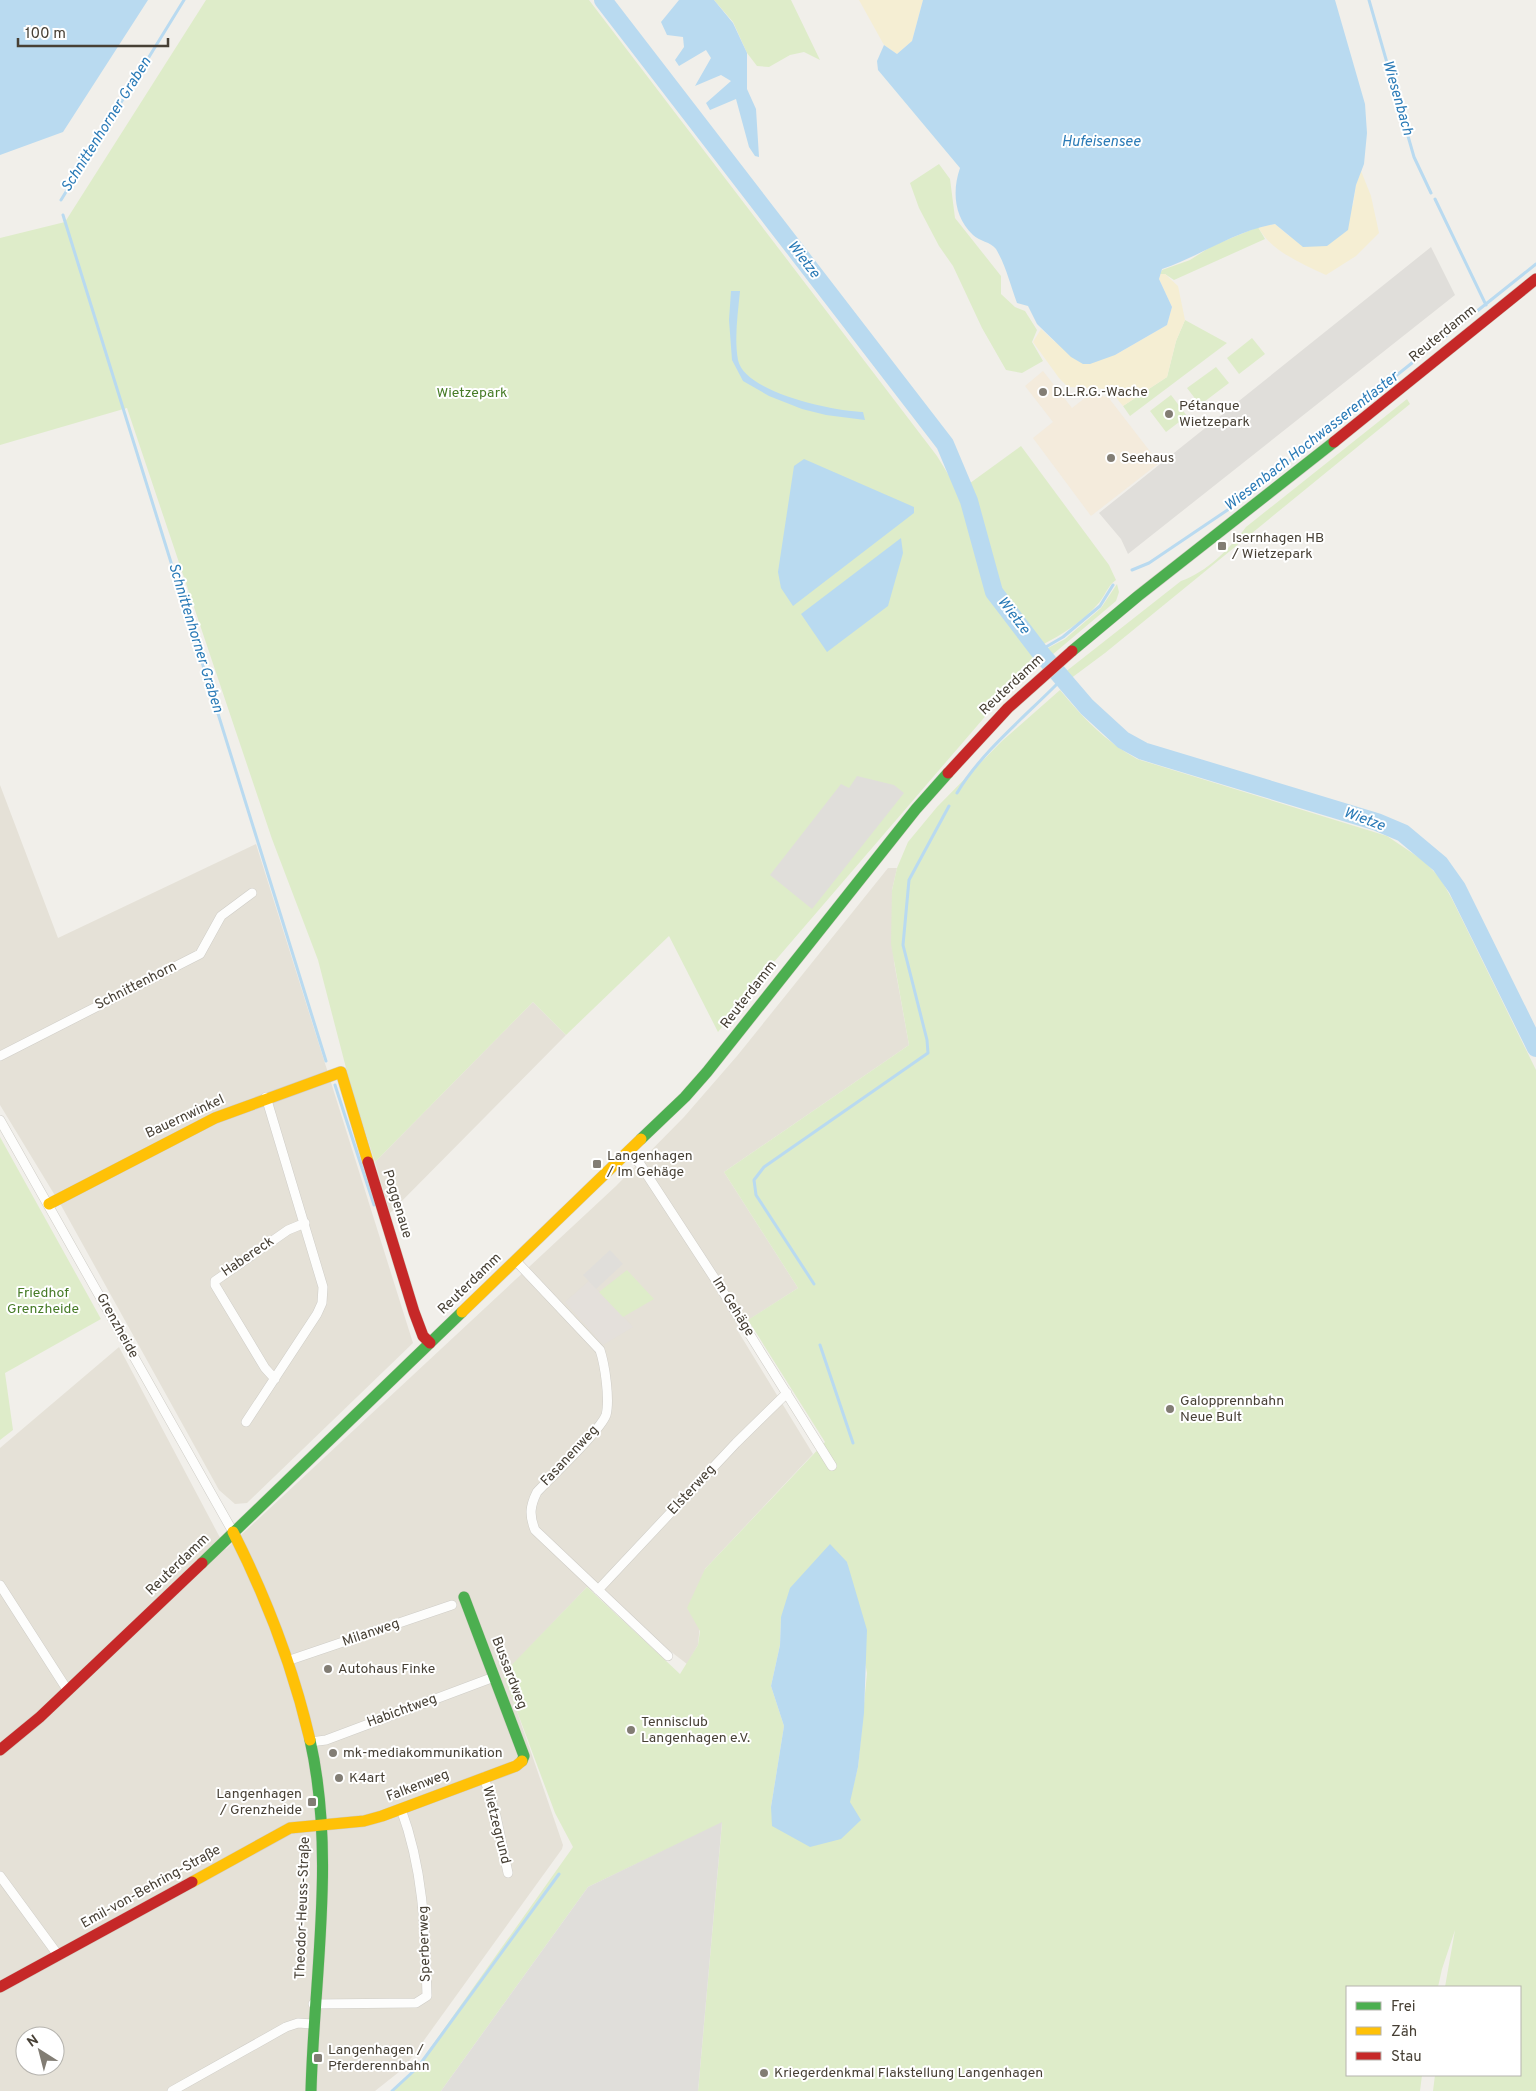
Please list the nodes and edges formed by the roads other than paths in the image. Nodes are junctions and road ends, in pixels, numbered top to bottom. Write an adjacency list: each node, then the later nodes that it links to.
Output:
1 (1536, 279): 7 (street, Reuterdamm)
2 (252, 894): 3 (street, Schnittenhorn)
3 (0, 1056)
4 (341, 1072): 5 (street, Bauernwinkel); 11 (street, Poggenaue)
5 (266, 1097): 8 (street, Bauernwinkel); 9 (street)
6 (0, 1120): 8 (street, Grenzheide)
7 (629, 1152): 10 (street, Reuterdamm); 13 (street, Im Gehäge)
8 (49, 1204): 16 (street, Grenzheide)
9 (305, 1224): 12 (street); 12 (street, Habereck)
10 (516, 1261): 11 (street, Reuterdamm); 18 (street, Fasanenweg)
11 (430, 1342): 16 (street, Reuterdamm)
12 (275, 1378): 14 (street)
13 (787, 1393): 15 (street, Im Gehäge); 18 (street, Elsterweg)
14 (246, 1422)
15 (832, 1466)
16 (234, 1532): 22 (street, Theodor-Heuss-Straße); 24 (street, Reuterdamm)
17 (0, 1585): 24 (street)
18 (598, 1590): 21 (street, Fasanenweg)
19 (464, 1597): 23 (street, Bussardweg)
20 (452, 1605): 22 (street, Milanweg)
21 (668, 1656)
22 (290, 1660): 25 (street, Theodor-Heuss-Straße)
23 (494, 1677): 25 (street, Habichtweg); 27 (street, Bussardweg)
24 (68, 1691): 26 (street, Reuterdamm)
25 (310, 1742): 30 (street, Theodor-Heuss-Straße)
26 (0, 1750)
27 (522, 1761): 28 (street, Falkenweg)
28 (484, 1777): 29 (street, Falkenweg); 31 (street, Wietzegrund)
29 (402, 1809): 30 (street, Falkenweg); 35 (street, Sperberweg)
30 (321, 1825): 33 (street, Emil-von-Behring-Straße); 35 (street, Theodor-Heuss-Straße)
31 (508, 1873)
32 (0, 1876): 33 (street)
33 (58, 1955): 34 (street, Emil-von-Behring-Straße)
34 (0, 1988)
35 (313, 2004): 36 (street, Theodor-Heuss-Straße)
36 (312, 2024): 37 (street); 38 (street, Theodor-Heuss-Straße)
37 (172, 2091)
38 (311, 2091)

